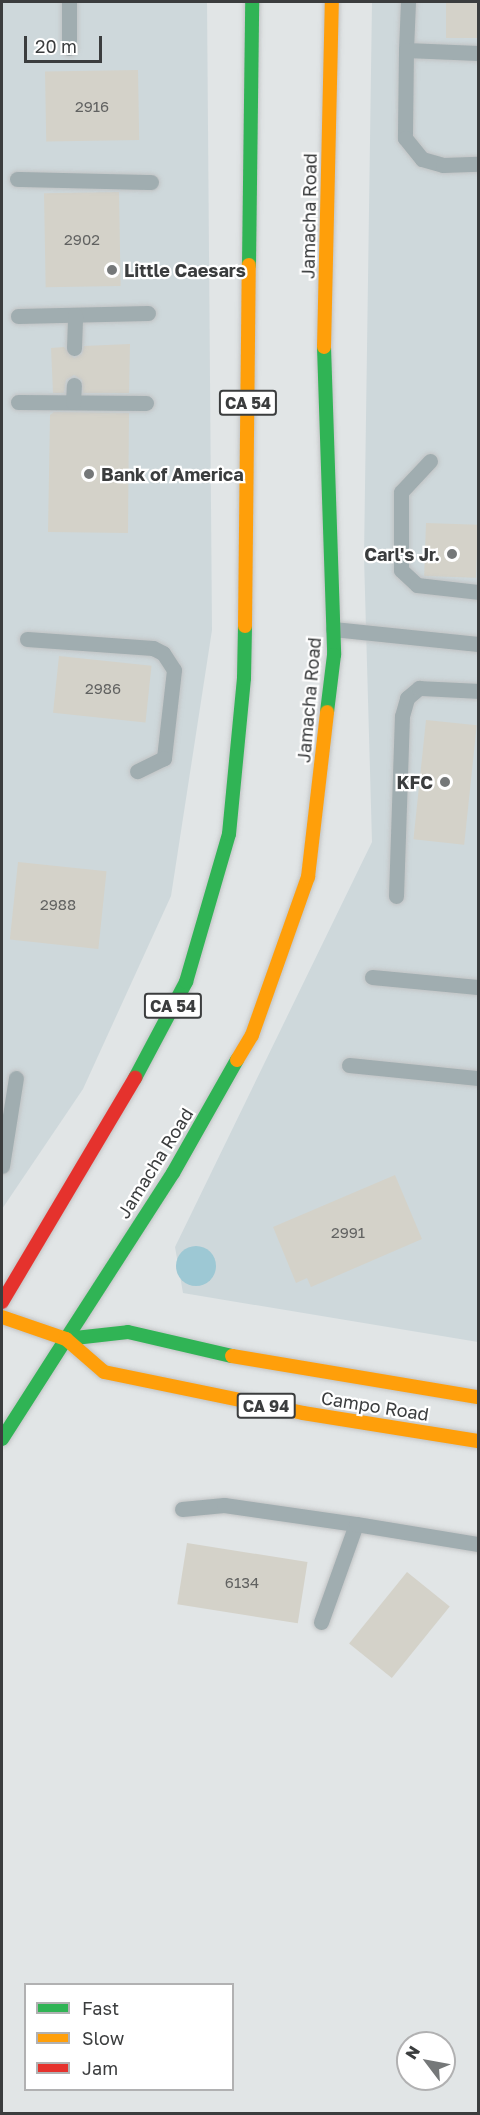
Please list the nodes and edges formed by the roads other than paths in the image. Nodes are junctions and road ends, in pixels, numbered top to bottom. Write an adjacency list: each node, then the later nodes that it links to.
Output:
1 (69, 2): 5 (lane)
2 (252, 2): 33 (main road, CA 54)
3 (332, 2): 21 (main road, Jamacha Road)
4 (408, 2): 6 (lane)
5 (69, 48)
6 (406, 50): 7 (lane); 8 (lane)
7 (478, 53)
8 (478, 164)
9 (17, 179): 10 (lane)
10 (151, 182)
11 (148, 313): 12 (lane)
12 (75, 315): 13 (lane); 14 (lane)
13 (18, 316)
14 (74, 348)
15 (74, 385): 17 (lane)
16 (18, 402): 17 (lane)
17 (73, 402): 18 (lane)
18 (146, 403)
19 (430, 461): 20 (lane)
20 (478, 592)
21 (333, 629): 23 (lane); 35 (main road, Jamacha Road)
22 (27, 639): 25 (lane)
23 (478, 644)
24 (478, 692): 26 (lane)
25 (137, 771)
26 (396, 896)
27 (372, 977): 28 (lane)
28 (478, 987)
29 (350, 1065): 31 (lane)
30 (16, 1078): 32 (lane)
31 (478, 1078)
32 (2, 1166)
33 (2, 1302)
34 (2, 1317): 35 (main road, Campo Road / CA 94)
35 (66, 1339): 36 (main road, Campo Road / CA 94); 37 (main road); 38 (main road, Campo Road / CA 94)
36 (478, 1397)
37 (2, 1439)
38 (478, 1441)
39 (182, 1509): 40 (lane)
40 (356, 1524): 41 (lane); 42 (lane)
41 (478, 1544)
42 (321, 1622)

